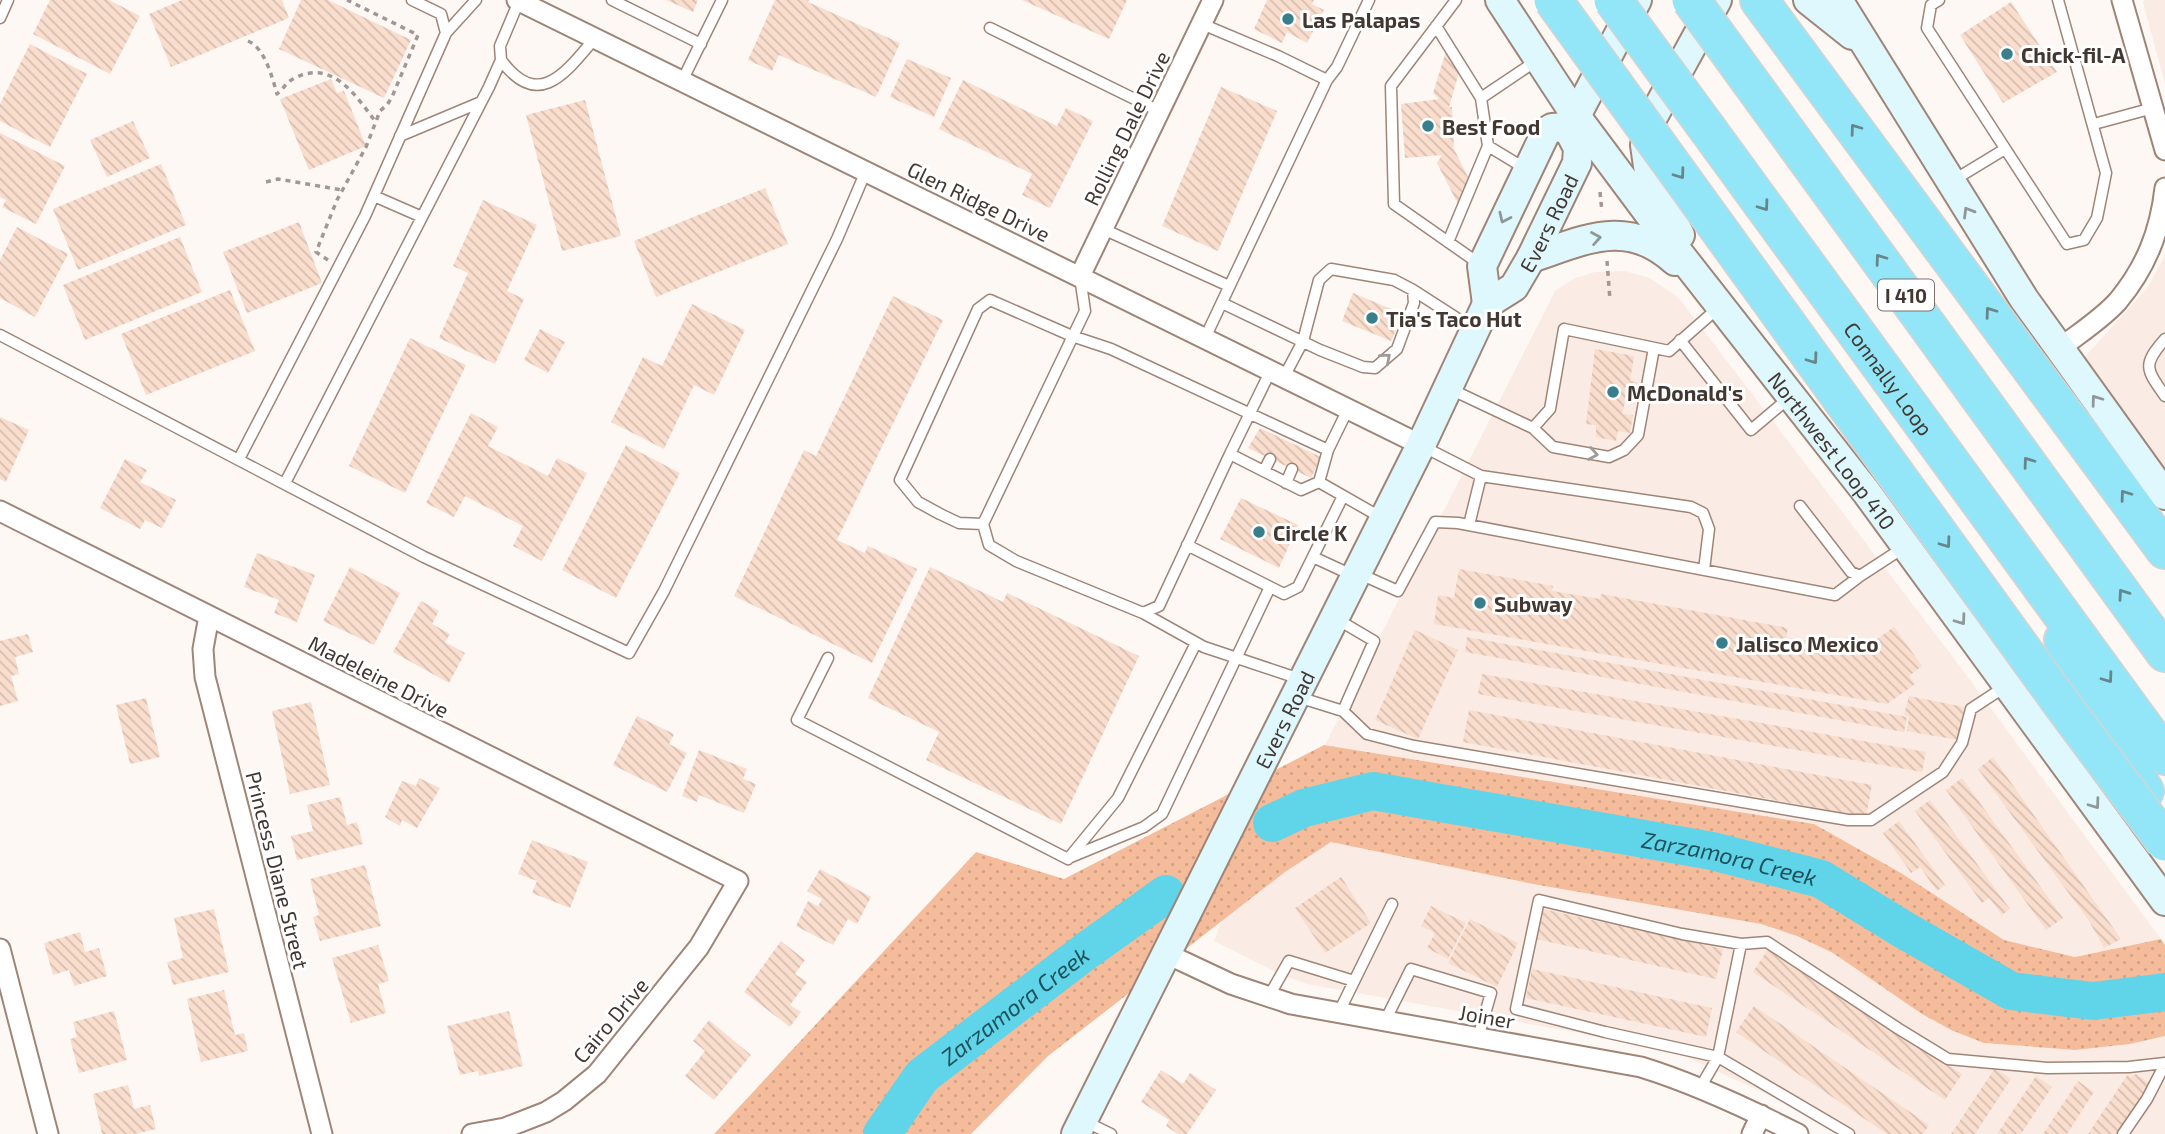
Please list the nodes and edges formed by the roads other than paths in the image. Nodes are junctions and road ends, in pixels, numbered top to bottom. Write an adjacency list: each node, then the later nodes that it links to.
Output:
1 (8, 0): 22 (lane)
2 (412, 0): 26 (lane)
3 (476, 0): 26 (lane)
4 (612, 0): 28 (lane)
5 (722, 0): 28 (lane)
6 (1213, 0): 23 (street, Rolling Dale Drive)
7 (1369, 0): 32 (lane)
8 (1456, 0): 24 (lane)
9 (1500, 0): 30 (main road, Northwest Loop 410)
10 (1553, 0): 116 (highway, one-way to 116, bridge)
11 (1614, 0): 102 (highway, Connally Loop / I 410, one-way to 102, bridge)
12 (1637, 0): 38 (main road)
13 (1692, 0): 108 (highway, I 410, one-way to 13, bridge)
14 (1717, 0): 58 (main road)
15 (1759, 0): 97 (highway, one-way to 15)
16 (1808, 0): 29 (main road)
17 (1939, 0): 42 (lane)
18 (2058, 0): 39 (lane)
19 (2122, 0): 36 (street)
20 (520, 1): 27 (street, Glen Ridge Drive); 31 (lane)
21 (1844, 2): 29 (main road)
22 (0, 18)
23 (1202, 24): 32 (lane); 37 (street, Rolling Dale Drive)
24 (1436, 26): 34 (lane); 52 (lane)
25 (990, 28): 37 (lane)
26 (446, 33): 40 (lane)
27 (595, 38): 31 (lane); 33 (street, Glen Ridge Drive)
28 (701, 44): 33 (lane)
29 (1870, 50): 46 (main road)
30 (1539, 59): 34 (lane); 38 (main road, Northwest Loop 410)
31 (501, 60): 35 (lane)
32 (1326, 80): 56 (lane)
33 (682, 81): 45 (street, Glen Ridge Drive)
34 (1481, 98): 41 (lane)
35 (481, 102): 40 (lane); 50 (lane)
36 (2153, 108): 39 (lane); 43 (street)
37 (1159, 111): 51 (street, Rolling Dale Drive)
38 (1571, 122): 44 (main road, Evers Road); 53 (main road, Evers Road); 58 (main road, Northwest Loop 410)
39 (2094, 124): 42 (lane)
40 (400, 136): 48 (lane)
41 (1488, 146): 44 (lane); 52 (lane)
42 (2004, 149): 46 (lane)
43 (2165, 150)
44 (1527, 170): 54 (main road, Evers Road, one-way to 54)
45 (866, 171): 55 (street, Glen Ridge Drive); 87 (lane)
46 (1950, 182): 69 (main road, one-way to 46)
47 (2165, 188): 49 (street)
48 (374, 196): 50 (lane); 80 (lane)
49 (2164, 214): 69 (street)
50 (422, 217): 87 (lane)
51 (1103, 229): 55 (street, Rolling Dale Drive); 56 (lane)
52 (1448, 242): 54 (lane)
53 (1531, 258): 58 (main road, one-way to 58); 60 (main road, Evers Road)
54 (1482, 266): 60 (main road, Evers Road)
55 (1080, 276): 63 (lane); 64 (street, Glen Ridge Drive)
56 (1229, 286): 59 (lane)
57 (1413, 290): 61 (lane); 67 (lane); 67 (lane, one-way to 57)
58 (1714, 298): 66 (lane); 72 (main road, Northwest Loop 410)
59 (1222, 303): 64 (lane); 67 (lane)
60 (1487, 304): 61 (main road, Evers Road)
61 (1475, 330): 71 (main road, Evers Road)
62 (0, 335): 80 (lane)
63 (1072, 336): 75 (lane); 93 (lane); 93 (lane)
64 (1205, 338): 70 (street, Glen Ridge Drive)
65 (2165, 339): 73 (lane)
66 (1680, 340): 68 (lane); 72 (lane)
67 (1303, 341): 70 (lane)
68 (1654, 348): 76 (lane); 76 (lane, one-way to 68)
69 (2059, 349): 88 (main road, one-way to 69)
70 (1277, 374): 74 (street, Glen Ridge Drive); 75 (lane)
71 (1448, 388): 76 (lane); 77 (main road, Evers Road)
72 (1792, 396): 96 (main road, Northwest Loop 410)
73 (2165, 396)
74 (1348, 409): 77 (street, Glen Ridge Drive); 78 (lane)
75 (1250, 413): 78 (lane); 79 (lane)
76 (1533, 428)
77 (1421, 445): 84 (lane); 92 (main road, Evers Road)
78 (1328, 450): 86 (lane)
79 (1230, 454): 83 (lane); 95 (lane)
80 (239, 459): 87 (lane)
81 (1270, 459): 83 (lane)
82 (1292, 469): 85 (lane)
83 (1264, 471): 85 (lane)
84 (1481, 476): 94 (lane); 99 (lane)
85 (1286, 482): 86 (lane)
86 (1319, 482): 89 (lane)
87 (285, 483)
88 (2165, 495)
89 (1343, 496): 92 (lane); 98 (lane)
90 (1800, 506): 101 (lane)
91 (0, 511): 105 (street, Madeleine Drive)
92 (1384, 518): 100 (main road, Evers Road)
93 (983, 524): 104 (lane)
94 (1469, 525): 99 (lane); 100 (lane)
95 (1187, 545): 103 (lane); 104 (lane)
96 (1906, 546): 101 (lane); 111 (main road, Northwest Loop 410, one-way to 111)
97 (2165, 550)
98 (1313, 557): 100 (lane); 103 (lane)
99 (1704, 570): 101 (lane)
100 (1355, 575): 106 (main road, Evers Road)
101 (1860, 576)
102 (2039, 584): 114 (highway, Connally Loop / I 410, one-way to 114); 115 (highway)
103 (1270, 587): 110 (lane)
104 (1143, 613): 107 (lane)
105 (209, 616): 118 (street, Madeleine Drive); 135 (street, Princess Diane Street)
106 (1334, 617): 112 (main road, Evers Road); 113 (lane)
107 (1196, 643): 110 (lane); 117 (lane)
108 (2164, 651)
109 (828, 658): 117 (lane)
110 (1236, 658): 112 (lane); 117 (lane)
111 (2008, 684): 113 (lane); 119 (main road, Northwest Loop 410, one-way to 119)
112 (1298, 688): 113 (lane); 123 (main road, Evers Road)
113 (1343, 711)
114 (2165, 756)
115 (2165, 824)
116 (2165, 842)
117 (1068, 859)
118 (738, 881): 136 (street, Cairo Drive)
119 (2165, 901)
120 (1392, 904): 124 (lane)
121 (1741, 944): 129 (lane); 129 (lane); 130 (lane)
122 (0, 949): 134 (street)
123 (1165, 953): 125 (street, Joiner); 133 (main road, Evers Road)
124 (1354, 981): 125 (lane); 126 (lane)
125 (1269, 996): 126 (street, Joiner)
126 (1339, 1013): 127 (street, Joiner)
127 (1385, 1021): 128 (street, Joiner); 128 (lane)
128 (1478, 1038): 131 (street, Joiner)
129 (1718, 1057): 131 (lane); 140 (lane)
130 (2165, 1063): 141 (lane)
131 (1700, 1088): 132 (street, Joiner)
132 (1761, 1115): 138 (street); 139 (street, Joiner)
133 (1079, 1127): 137 (lane)
134 (48, 1134)
135 (322, 1134)
136 (472, 1134)
137 (1111, 1134)
138 (1752, 1134)
139 (1798, 1134)
140 (1849, 1134)
141 (2123, 1134)

